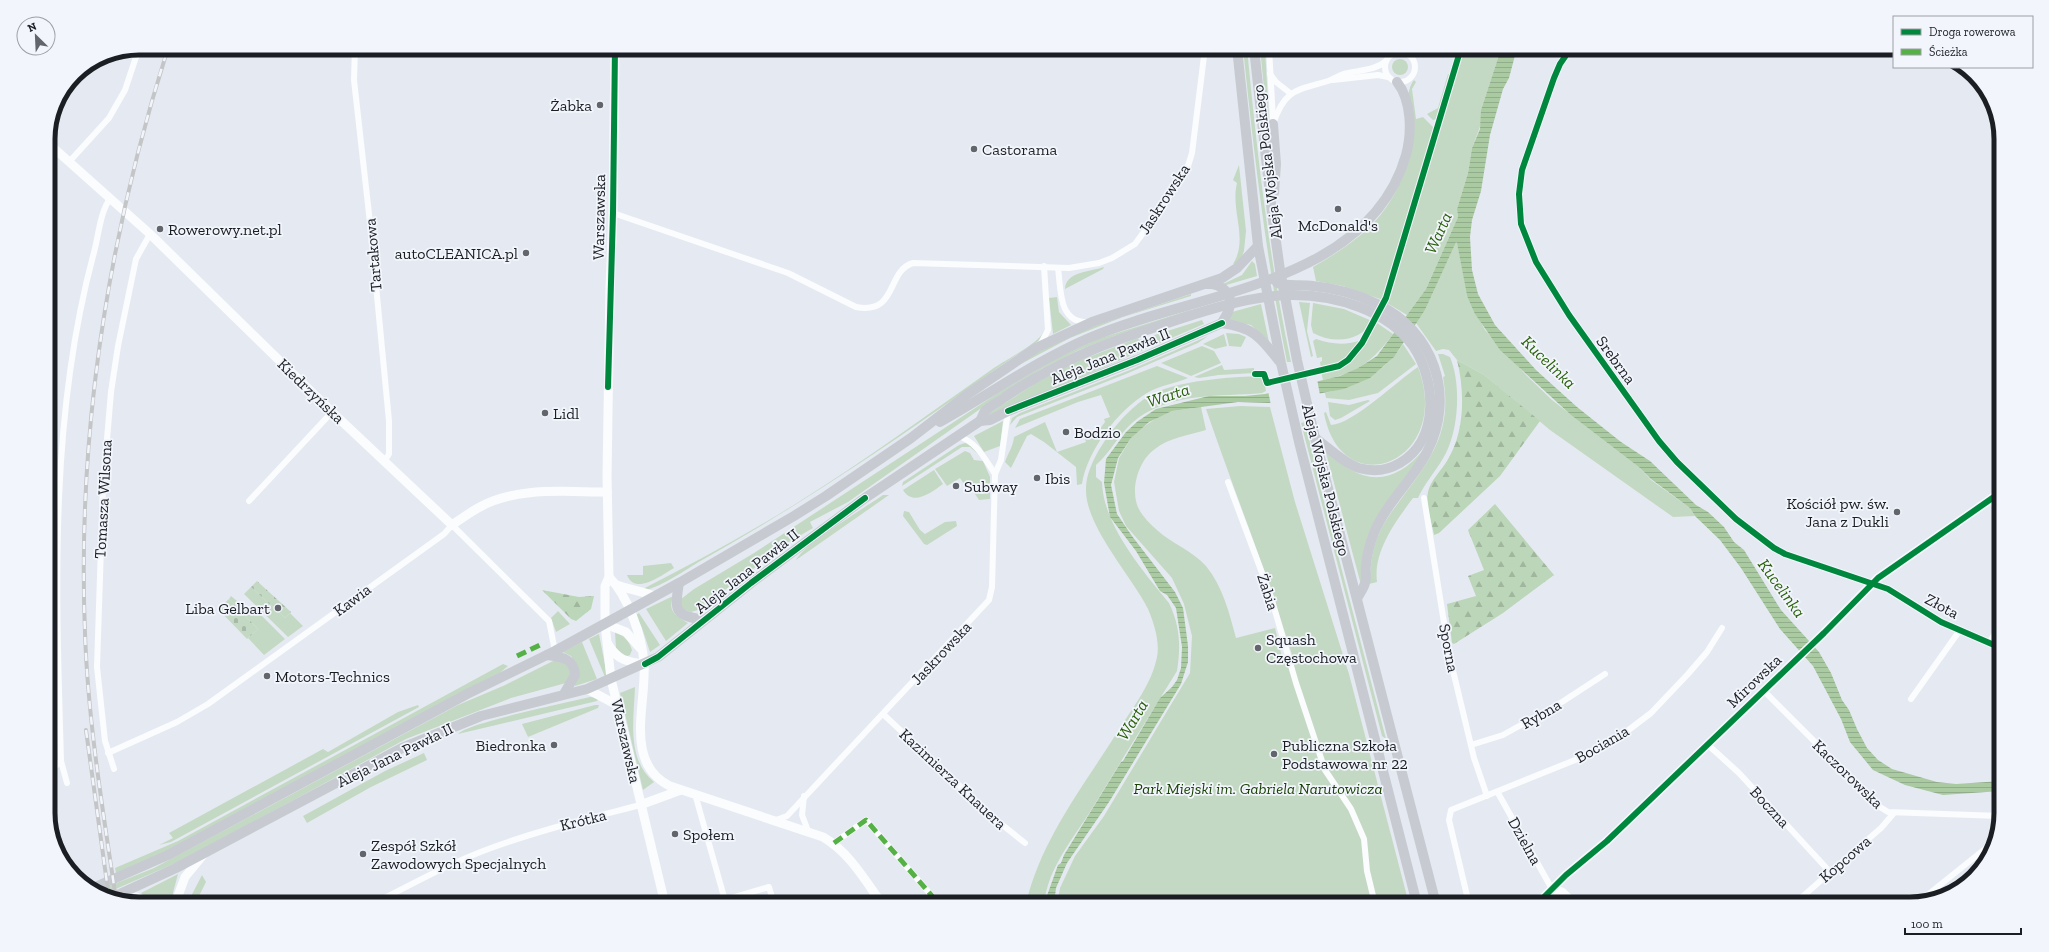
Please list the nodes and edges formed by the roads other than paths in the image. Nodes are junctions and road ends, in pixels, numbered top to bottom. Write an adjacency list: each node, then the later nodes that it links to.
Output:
1 (137, 55): 18 (street)
2 (355, 55): 38 (street, Tartakowa)
3 (615, 55): 20 (street, Warszawska)
4 (1205, 55): 25 (street, Jaskrowska)
5 (1238, 55): 23 (main road, Aleja Wojska Polskiego)
6 (1255, 55): 21 (main road, Aleja Wojska Polskiego)
7 (1269, 55): 12 (street)
8 (1391, 55): 11 (street)
9 (1566, 55): 51 (street, Srebrna)
10 (1410, 56): 14 (street)
11 (1386, 61): 13 (street); 14 (street)
12 (1270, 74): 15 (street); 16 (street)
13 (1332, 80): 14 (street); 15 (street)
14 (1393, 80): 26 (main road, Aleja Jana Pawła II)
15 (1290, 93): 16 (street)
16 (1273, 124): 21 (main road)
17 (55, 149): 18 (street, Kiedrzyńska)
18 (69, 162): 19 (street, Kiedrzyńska)
19 (110, 199): 22 (street, Kiedrzyńska); 48 (street)
20 (613, 213): 24 (street, Jaskrowska); 41 (street, Warszawska)
21 (1272, 213): 37 (main road, Aleja Wojska Polskiego)
22 (150, 234): 33 (street, Kiedrzyńska); 77 (street, Tomasza Wilsona)
23 (1258, 246): 27 (main road, Aleja Jana Pawła II); 31 (main road, Aleja Wojska Polskiego)
24 (1044, 266): 25 (street, Jaskrowska); 30 (street)
25 (1058, 268): 28 (street)
26 (1270, 280): 36 (main road, Aleja Jana Pawła II); 54 (main road)
27 (1207, 284): 28 (main road, Aleja Jana Pawła II); 29 (main road)
28 (1092, 322): 30 (main road, Aleja Jana Pawła II)
29 (1222, 323): 31 (main road); 32 (main road, Aleja Jana Pawła II)
30 (1036, 348): 36 (main road, Aleja Jana Pawła II)
31 (1281, 363): 114 (main road, Aleja Wojska Polskiego)
32 (1008, 411): 34 (main road, Aleja Jana Pawła II); 39 (street, Jaskrowska)
33 (332, 412): 38 (street, Kiedrzyńska); 45 (street)
34 (980, 421): 35 (main road, Aleja Jana Pawła II); 37 (main road)
35 (958, 436): 39 (street); 56 (main road, Aleja Jana Pawła II)
36 (911, 438): 50 (main road, Aleja Jana Pawła II)
37 (1315, 438): 54 (main road, Aleja Wojska Polskiego)
38 (384, 462): 47 (street, Kiedrzyńska)
39 (995, 474): 74 (street, Jaskrowska)
40 (1228, 482): 113 (street, Żabia)
41 (607, 492): 47 (street, Kawia); 49 (street, Warszawska)
42 (1994, 496): 44 (street, Mirowska)
43 (1424, 498): 76 (street, Sporna)
44 (1990, 499): 46 (street); 51 (street, Mirowska)
45 (248, 501)
46 (1994, 505)
47 (452, 525): 65 (street, Kiedrzyńska); 77 (street, Kawia)
48 (57, 561): 78 (street)
49 (609, 577): 52 (street, Warszawska); 57 (street, Warszawska)
50 (678, 583): 53 (main road, Aleja Jana Pawła II); 56 (main road)
51 (1873, 583): 59 (street, Złota); 70 (street, Mirowska)
52 (617, 585): 53 (street, Warszawska); 55 (street, Warszawska)
53 (654, 596): 55 (main road, Aleja Jana Pawła II)
54 (1357, 599): 115 (main road, Aleja Wojska Polskiego)
55 (630, 610): 57 (main road, Aleja Jana Pawła II); 64 (street, Warszawska)
56 (704, 620): 66 (main road, Aleja Jana Pawła II)
57 (605, 624): 62 (street, Warszawska); 64 (street); 65 (main road, Aleja Jana Pawła II)
58 (1722, 628): 83 (street, Bociania)
59 (1960, 630): 61 (street, Złota); 72 (street)
60 (1994, 637): 61 (street)
61 (1989, 643): 63 (street, Złota)
62 (607, 644): 66 (street); 68 (street, Warszawska)
63 (1994, 645)
64 (643, 652): 66 (street, Warszawska)
65 (551, 653): 71 (main road); 101 (main road, Aleja Jana Pawła II)
66 (644, 664): 68 (main road, Aleja Jana Pawła II); 82 (street, Warszawska)
67 (1605, 674): 76 (street, Rybna)
68 (611, 679): 69 (main road, Aleja Jana Pawła II); 73 (street, Warszawska)
69 (587, 689): 71 (main road, Aleja Jana Pawła II); 73 (street)
70 (1763, 690): 75 (street, Mirowska); 89 (street, Kaczorowska)
71 (564, 694): 98 (main road, Aleja Jana Pawła II)
72 (1910, 699)
73 (617, 706): 88 (street, Warszawska)
74 (883, 714): 85 (street, Jaskrowska); 95 (street, Kazimierza Knauera)
75 (1707, 744): 100 (street, Boczna); 102 (street, Mirowska)
76 (1471, 745): 86 (street, Sporna)
77 (108, 753): 80 (street, Tomasza Wilsona)
78 (61, 761): 79 (street); 81 (street)
79 (55, 767)
80 (114, 768)
81 (67, 783)
82 (682, 790): 84 (street); 87 (street)
83 (1498, 793): 86 (street, Bociania); 102 (street, Dzielna)
84 (695, 794): 92 (street); 108 (street)
85 (804, 796): 92 (street, Jaskrowska); 93 (street)
86 (1487, 796): 116 (street, Bociania)
87 (660, 798): 88 (street); 91 (street)
88 (640, 805): 91 (street, Warszawska); 106 (street, Krótka)
89 (1894, 813): 90 (street, Kaczorowska); 100 (street, Kopcowa)
90 (1994, 816)
91 (644, 819): 107 (street, Warszawska)
92 (776, 820): 93 (street)
93 (808, 831): 94 (street)
94 (834, 843): 111 (street); 112 (street)
95 (1025, 843)
96 (1987, 848): 97 (street)
97 (1980, 853): 99 (street); 104 (street)
98 (204, 854): 103 (main road, Aleja Jana Pawła II); 105 (street)
99 (1983, 855)
100 (1830, 872): 120 (street, Kopcowa)
101 (97, 886)
102 (1552, 889): 117 (street, Mirowska); 118 (street); 119 (street)
103 (119, 894)
104 (1928, 895)
105 (178, 897)
106 (387, 897)
107 (663, 897)
108 (724, 897)
109 (740, 897): 110 (street)
110 (772, 897)
111 (877, 897)
112 (933, 897)
113 (1373, 897)
114 (1415, 897)
115 (1434, 897)
116 (1467, 897)
117 (1544, 897)
118 (1554, 897)
119 (1567, 897)
120 (1802, 897)

